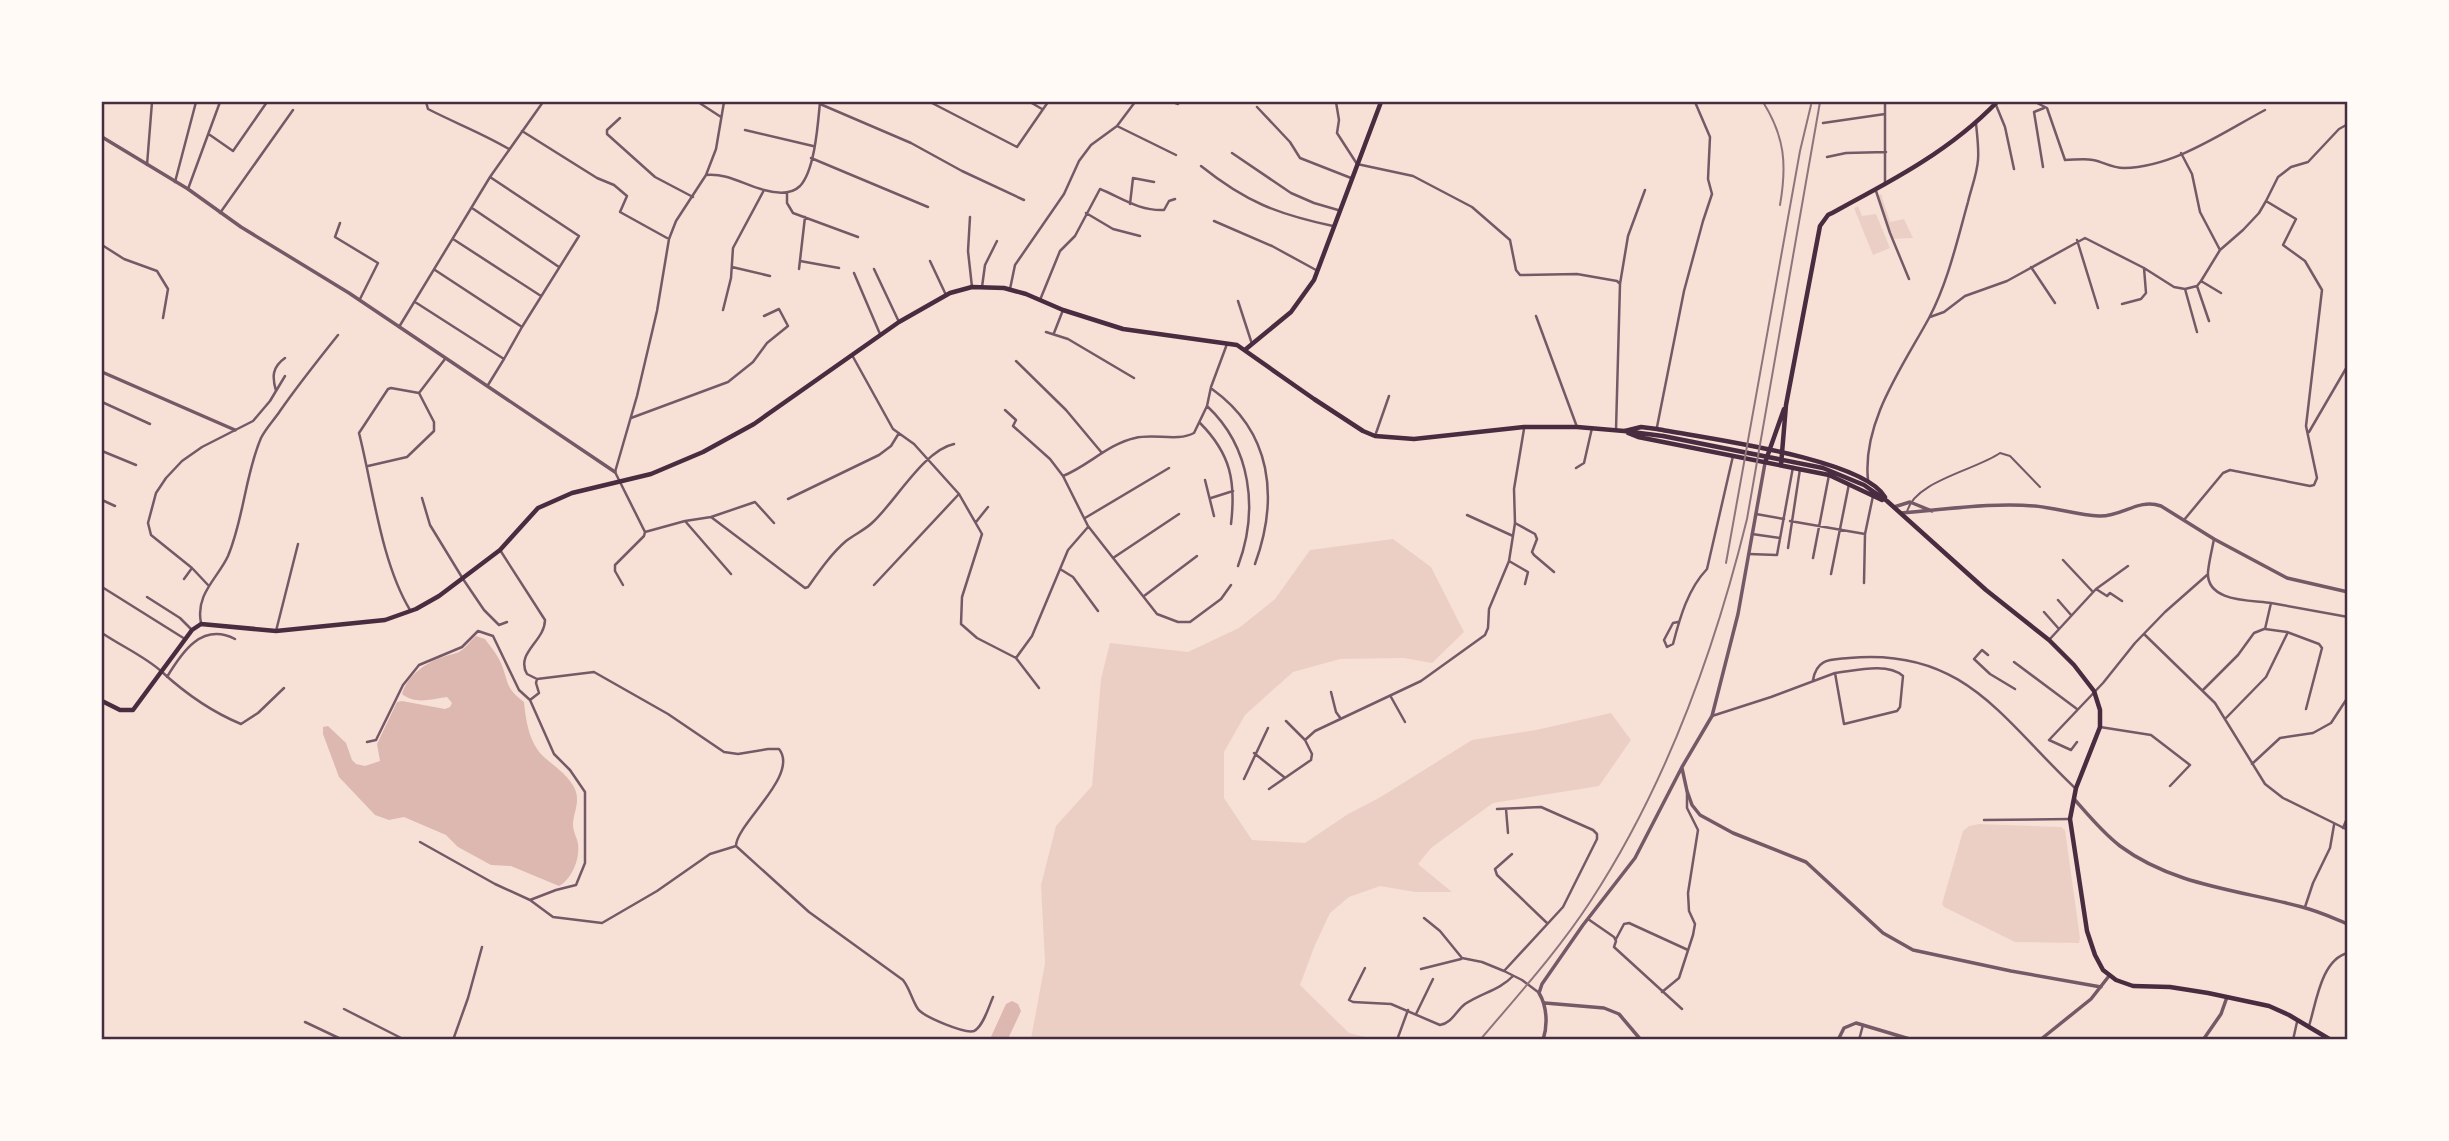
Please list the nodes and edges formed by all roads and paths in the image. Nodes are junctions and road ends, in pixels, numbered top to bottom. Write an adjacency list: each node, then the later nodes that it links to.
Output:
1 (152, 102): 47 (street)
2 (196, 102): 54 (street)
3 (220, 102): 36 (street)
4 (267, 102): 36 (street)
5 (426, 102): 39 (street)
6 (542, 102): 35 (street)
7 (698, 102): 29 (street)
8 (724, 102): 29 (street)
9 (930, 102): 24 (street)
10 (1030, 102): 24 (street)
11 (1048, 102): 24 (street)
12 (1135, 102): 33 (street)
13 (1173, 102): 21 (street)
14 (1336, 102): 46 (street)
15 (1381, 102): 46 (main road)
16 (1695, 102): 158 (street)
17 (1885, 102): 27 (street)
18 (1996, 102): 31 (main road); 50 (street)
19 (2035, 102): 23 (street)
20 (820, 103): 38 (street); 63 (street)
21 (1178, 104)
22 (1257, 107): 53 (street)
23 (2045, 107): 42 (street); 49 (street)
24 (1042, 109)
25 (293, 110): 70 (street)
26 (2265, 110): 42 (street)
27 (1885, 114): 30 (street); 40 (street)
28 (620, 118): 62 (street)
29 (723, 118): 51 (street)
30 (1823, 123)
31 (1976, 123): 56 (main road); 120 (street)
32 (2347, 124): 65 (street)
33 (1117, 125): 43 (street); 104 (street)
34 (745, 130): 38 (street)
35 (522, 131): 39 (street); 80 (street)
36 (208, 134): 57 (street)
37 (102, 136): 47 (street)
38 (814, 146): 45 (street)
39 (509, 149): 52 (street)
40 (1886, 152): 44 (street); 56 (street)
41 (1232, 153): 69 (street)
42 (2181, 153): 84 (street)
43 (1176, 155)
44 (1827, 157)
45 (811, 158): 61 (street); 67 (street)
46 (1357, 164): 53 (main road); 100 (street)
47 (148, 165): 54 (street)
48 (1201, 166): 76 (street)
49 (2043, 167)
50 (2014, 169)
51 (706, 176): 58 (street); 62 (street)
52 (490, 177): 68 (street); 87 (street)
53 (1350, 178): 69 (main road)
54 (175, 182): 57 (street)
55 (1154, 182): 66 (street)
56 (1885, 185): 60 (main road)
57 (188, 189): 70 (street)
58 (764, 190): 61 (street); 88 (street)
59 (1645, 190): 100 (street)
60 (1875, 190): 98 (street); 149 (main road)
61 (787, 193): 72 (street)
62 (693, 197): 80 (street)
63 (1024, 200)
64 (1175, 200): 66 (street)
65 (2266, 201): 84 (street); 163 (street)
66 (1130, 204): 71 (street)
67 (928, 207)
68 (472, 208): 79 (street); 87 (street)
69 (1338, 211): 76 (main road)
70 (220, 213): 109 (street)
71 (1086, 213): 77 (street); 110 (street)
72 (806, 217): 78 (street); 85 (street)
73 (970, 217): 102 (street)
74 (1214, 221): 94 (street)
75 (340, 223): 109 (street)
76 (1333, 226): 94 (main road)
77 (1140, 236)
78 (858, 237)
79 (453, 239): 95 (street); 108 (street)
80 (669, 239): 152 (street)
81 (2077, 240): 89 (street); 91 (street); 115 (street)
82 (997, 241): 103 (street)
83 (102, 245): 121 (street)
84 (2220, 250): 99 (street)
85 (800, 261): 90 (street); 92 (street)
86 (930, 261): 107 (street)
87 (559, 267): 108 (street)
88 (731, 267): 97 (street); 116 (street)
89 (2031, 267): 113 (street); 120 (street)
90 (839, 268)
91 (2144, 268): 105 (street); 114 (street)
92 (799, 269)
93 (874, 269): 123 (street)
94 (1316, 270): 132 (main road)
95 (435, 271): 112 (street); 125 (street)
96 (854, 273): 130 (street)
97 (770, 276)
98 (1909, 279)
99 (2201, 281): 101 (street); 106 (street)
100 (1620, 284): 160 (street)
101 (2197, 286): 105 (street); 122 (street)
102 (972, 287): 103 (main road); 107 (main road)
103 (982, 288): 104 (main road)
104 (1010, 289): 110 (main road)
105 (2185, 289): 127 (street)
106 (2221, 293)
107 (946, 295): 123 (main road)
108 (541, 296): 125 (street)
109 (359, 300): 124 (street)
110 (1040, 300): 117 (main road)
111 (1238, 301): 132 (street)
112 (415, 302): 124 (street); 137 (street)
113 (2055, 303)
114 (2122, 304)
115 (2098, 308)
116 (723, 310)
117 (1063, 310): 128 (street); 131 (main road)
118 (764, 316): 152 (street)
119 (1536, 316): 156 (street)
120 (1930, 317): 183 (street)
121 (163, 318)
122 (2209, 321)
123 (898, 322): 130 (main road)
124 (399, 327): 136 (street)
125 (523, 327): 137 (street)
126 (1046, 332): 128 (street)
127 (2196, 332)
128 (1054, 334): 142 (street)
129 (338, 335): 246 (street)
130 (881, 335): 134 (main road)
131 (1228, 343): 133 (main road); 144 (street)
132 (1252, 344): 133 (main road)
133 (1246, 349): 164 (main road)
134 (852, 355): 162 (street); 184 (main road)
135 (285, 358): 145 (street)
136 (445, 359): 143 (street); 146 (street)
137 (504, 359): 143 (street)
138 (1016, 361): 168 (street)
139 (2347, 365): 163 (street)
140 (102, 372): 159 (street)
141 (285, 376): 145 (street)
142 (1134, 378)
143 (487, 386): 179 (street)
144 (1210, 387): 150 (street); 234 (street)
145 (276, 391): 159 (street)
146 (419, 393): 175 (street); 175 (street)
147 (1389, 396): 164 (street)
148 (102, 402): 154 (street)
149 (1786, 405): 167 (main road); 169 (main road)
150 (1207, 406): 153 (street); 235 (street)
151 (1005, 410): 181 (street)
152 (631, 418): 179 (street)
153 (1200, 423): 168 (street); 187 (street)
154 (150, 424)
155 (1524, 427): 156 (main road); 164 (main road); 214 (street)
156 (1577, 427): 157 (main road)
157 (1592, 428): 160 (main road); 177 (street)
158 (1657, 429): 161 (main road); 167 (main road)
159 (235, 430): 237 (street)
160 (1616, 430): 161 (main road)
161 (1624, 431): 170 (main road); 194 (main road)
162 (899, 433): 171 (street); 192 (street)
163 (2308, 433): 209 (street)
164 (1375, 436)
165 (954, 444): 171 (street)
166 (102, 451): 173 (street)
167 (1768, 451): 169 (main road); 172 (main road)
168 (1102, 453): 181 (street)
169 (1784, 454): 174 (main road); 183 (main road)
170 (1733, 456): 172 (main road); 265 (street)
171 (929, 460): 188 (street); 206 (street)
172 (1766, 462): 174 (main road); 203 (street)
173 (136, 465)
174 (1782, 465): 178 (main road)
175 (368, 466): 259 (street)
176 (1169, 468): 207 (street)
177 (1576, 468)
178 (1796, 468): 180 (main road); 208 (street); 211 (street)
179 (615, 472): 184 (street)
180 (1829, 475): 185 (main road); 217 (street)
181 (1063, 476): 207 (street)
182 (1205, 480): 191 (street)
183 (1868, 480): 194 (main road)
184 (621, 482): 219 (street); 227 (main road)
185 (1849, 483): 189 (main road); 218 (street)
186 (2040, 487): 195 (lane)
187 (1233, 491): 191 (street); 215 (street)
188 (959, 494): 212 (street); 249 (street)
189 (1872, 496): 194 (main road); 221 (street)
190 (422, 498): 244 (street)
191 (1211, 498): 205 (street)
192 (788, 499)
193 (102, 500): 196 (street)
194 (1887, 501): 198 (main road)
195 (1910, 502): 198 (street); 199 (street); 201 (lane)
196 (116, 506)
197 (988, 507): 212 (street)
198 (1894, 507): 200 (main road)
199 (1934, 511): 201 (street); 209 (street)
200 (1900, 513): 201 (street); 276 (main road)
201 (1907, 513)
202 (1179, 514): 230 (street)
203 (1756, 514): 208 (street); 220 (street)
204 (1467, 515): 222 (street)
205 (1214, 516)
206 (711, 517): 210 (street); 213 (street)
207 (1084, 519): 216 (street)
208 (1784, 519): 223 (street)
209 (2184, 520): 224 (street)
210 (685, 521): 219 (street); 241 (street)
211 (1790, 521): 217 (street); 226 (street)
212 (976, 522): 278 (street)
213 (775, 523)
214 (1515, 523): 222 (street); 239 (street)
215 (1231, 524)
216 (1088, 526): 230 (street); 238 (street)
217 (1819, 526): 218 (street); 231 (street)
218 (1839, 529): 221 (street); 240 (street)
219 (645, 531): 248 (street)
220 (1752, 534): 223 (street); 228 (street)
221 (1865, 534): 245 (street)
222 (1513, 536): 233 (street)
223 (1780, 538): 228 (street)
224 (2214, 539): 242 (street); 253 (street)
225 (298, 544): 270 (street)
226 (1788, 548)
227 (500, 550): 244 (main road); 283 (street)
228 (1749, 554): 297 (street)
229 (1197, 556): 255 (street)
230 (1113, 558): 255 (street)
231 (1813, 558)
232 (2063, 560): 252 (street)
233 (1509, 561): 247 (street); 291 (street)
234 (1255, 564)
235 (1238, 566)
236 (2128, 566): 252 (street)
237 (192, 568): 243 (street); 246 (street)
238 (1060, 569): 260 (street); 278 (street)
239 (1554, 572)
240 (1831, 573)
241 (731, 574)
242 (2207, 575): 258 (street); 273 (street)
243 (184, 579)
244 (463, 579): 259 (main road); 264 (street)
245 (1864, 583)
246 (208, 584): 266 (street)
247 (1525, 584)
248 (623, 585)
249 (874, 585)
250 (1231, 585): 255 (street)
251 (102, 587): 274 (street)
252 (2095, 590): 257 (street); 262 (street)
253 (2347, 592)
254 (147, 597): 269 (street)
255 (1142, 597)
256 (2058, 600): 262 (street)
257 (2122, 601)
258 (2271, 603): 263 (street); 268 (street)
259 (410, 611): 270 (main road)
260 (1098, 611)
261 (2044, 612): 267 (street)
262 (2071, 615): 267 (street)
263 (2347, 617)
264 (507, 622)
265 (1678, 622): 265 (street)
266 (201, 624): 269 (main road); 270 (main road)
267 (2059, 629): 276 (street)
268 (2264, 629): 271 (street); 288 (street)
269 (192, 630): 274 (main road)
270 (276, 631)
271 (2287, 632): 296 (street); 298 (street)
272 (102, 633): 280 (street)
273 (2144, 634): 288 (street); 289 (street)
274 (185, 639): 280 (main road)
275 (235, 639): 282 (street)
276 (2049, 640): 289 (main road)
277 (1988, 655): 287 (street)
278 (1016, 658): 286 (street)
279 (2014, 662): 295 (street)
280 (162, 671): 282 (street); 294 (main road)
281 (1835, 673): 281 (street); 284 (street)
282 (167, 677): 285 (street)
283 (537, 679): 293 (street); 326 (street)
284 (1813, 680): 297 (street); 313 (street)
285 (284, 688)
286 (1039, 688)
287 (2015, 689)
288 (2203, 690): 298 (street)
289 (2094, 691): 295 (street); 302 (main road)
290 (1332, 692): 299 (street)
291 (1391, 696): 299 (street); 301 (street)
292 (2347, 697): 308 (street)
293 (530, 700): 305 (street); 328 (street)
294 (102, 701)
295 (2077, 709): 306 (street)
296 (2306, 709)
297 (1712, 716): 309 (street)
298 (2226, 718): 308 (street)
299 (1341, 719): 304 (street)
300 (1286, 721): 304 (street)
301 (1405, 722)
302 (2100, 727): 312 (street); 313 (main road)
303 (1268, 728): 307 (street)
304 (1306, 740): 310 (street)
305 (367, 742)
306 (2077, 742)
307 (1254, 753): 310 (street); 311 (street)
308 (2252, 764): 322 (street)
309 (1682, 767): 315 (street); 331 (street)
310 (1284, 777): 314 (street)
311 (1244, 779)
312 (2171, 786)
313 (2076, 788): 316 (main road)
314 (1269, 789)
315 (1687, 791): 336 (street); 345 (street)
316 (2073, 799): 320 (main road); 329 (street)
317 (1497, 809): 318 (street)
318 (1506, 809): 324 (street); 332 (street)
319 (2347, 816): 323 (street)
320 (2070, 819): 321 (street); 343 (main road)
321 (1984, 820)
322 (2334, 824): 323 (street); 329 (street)
323 (2345, 829)
324 (1507, 833)
325 (420, 842): 328 (street)
326 (736, 846): 328 (street); 348 (street)
327 (1512, 854): 332 (street)
328 (530, 900)
329 (2305, 907): 333 (street)
330 (1424, 918): 338 (street)
331 (1588, 919): 334 (street); 347 (street)
332 (1548, 924): 341 (street)
333 (2347, 924)
334 (1616, 939): 336 (street); 346 (street)
335 (482, 947): 361 (street)
336 (1688, 950): 346 (street)
337 (2347, 953): 358 (street)
338 (1462, 958): 340 (street); 341 (street)
339 (1365, 968): 353 (street)
340 (1421, 969)
341 (1504, 971): 342 (street)
342 (1513, 976): 347 (street); 354 (street)
343 (2109, 976): 345 (street); 349 (main road)
344 (1433, 979): 354 (street)
345 (2101, 987): 368 (street)
346 (1662, 992): 352 (street)
347 (1539, 993): 350 (street)
348 (993, 997)
349 (2227, 997): 355 (main road); 369 (street)
350 (1545, 1003): 363 (street); 364 (street)
351 (344, 1009): 360 (street)
352 (1682, 1009)
353 (1408, 1010): 354 (street); 362 (street)
354 (1416, 1014)
355 (2298, 1020): 358 (main road); 370 (street)
356 (305, 1022): 359 (street)
357 (1863, 1025): 365 (street); 366 (street); 367 (street)
358 (2309, 1026): 371 (main road)
359 (343, 1040)
360 (405, 1040)
361 (453, 1040)
362 (1397, 1040)
363 (1543, 1040)
364 (1641, 1040)
365 (1838, 1040)
366 (1858, 1040)
367 (1913, 1040)
368 (2040, 1040)
369 (2203, 1040)
370 (2293, 1040)
371 (2331, 1040)

